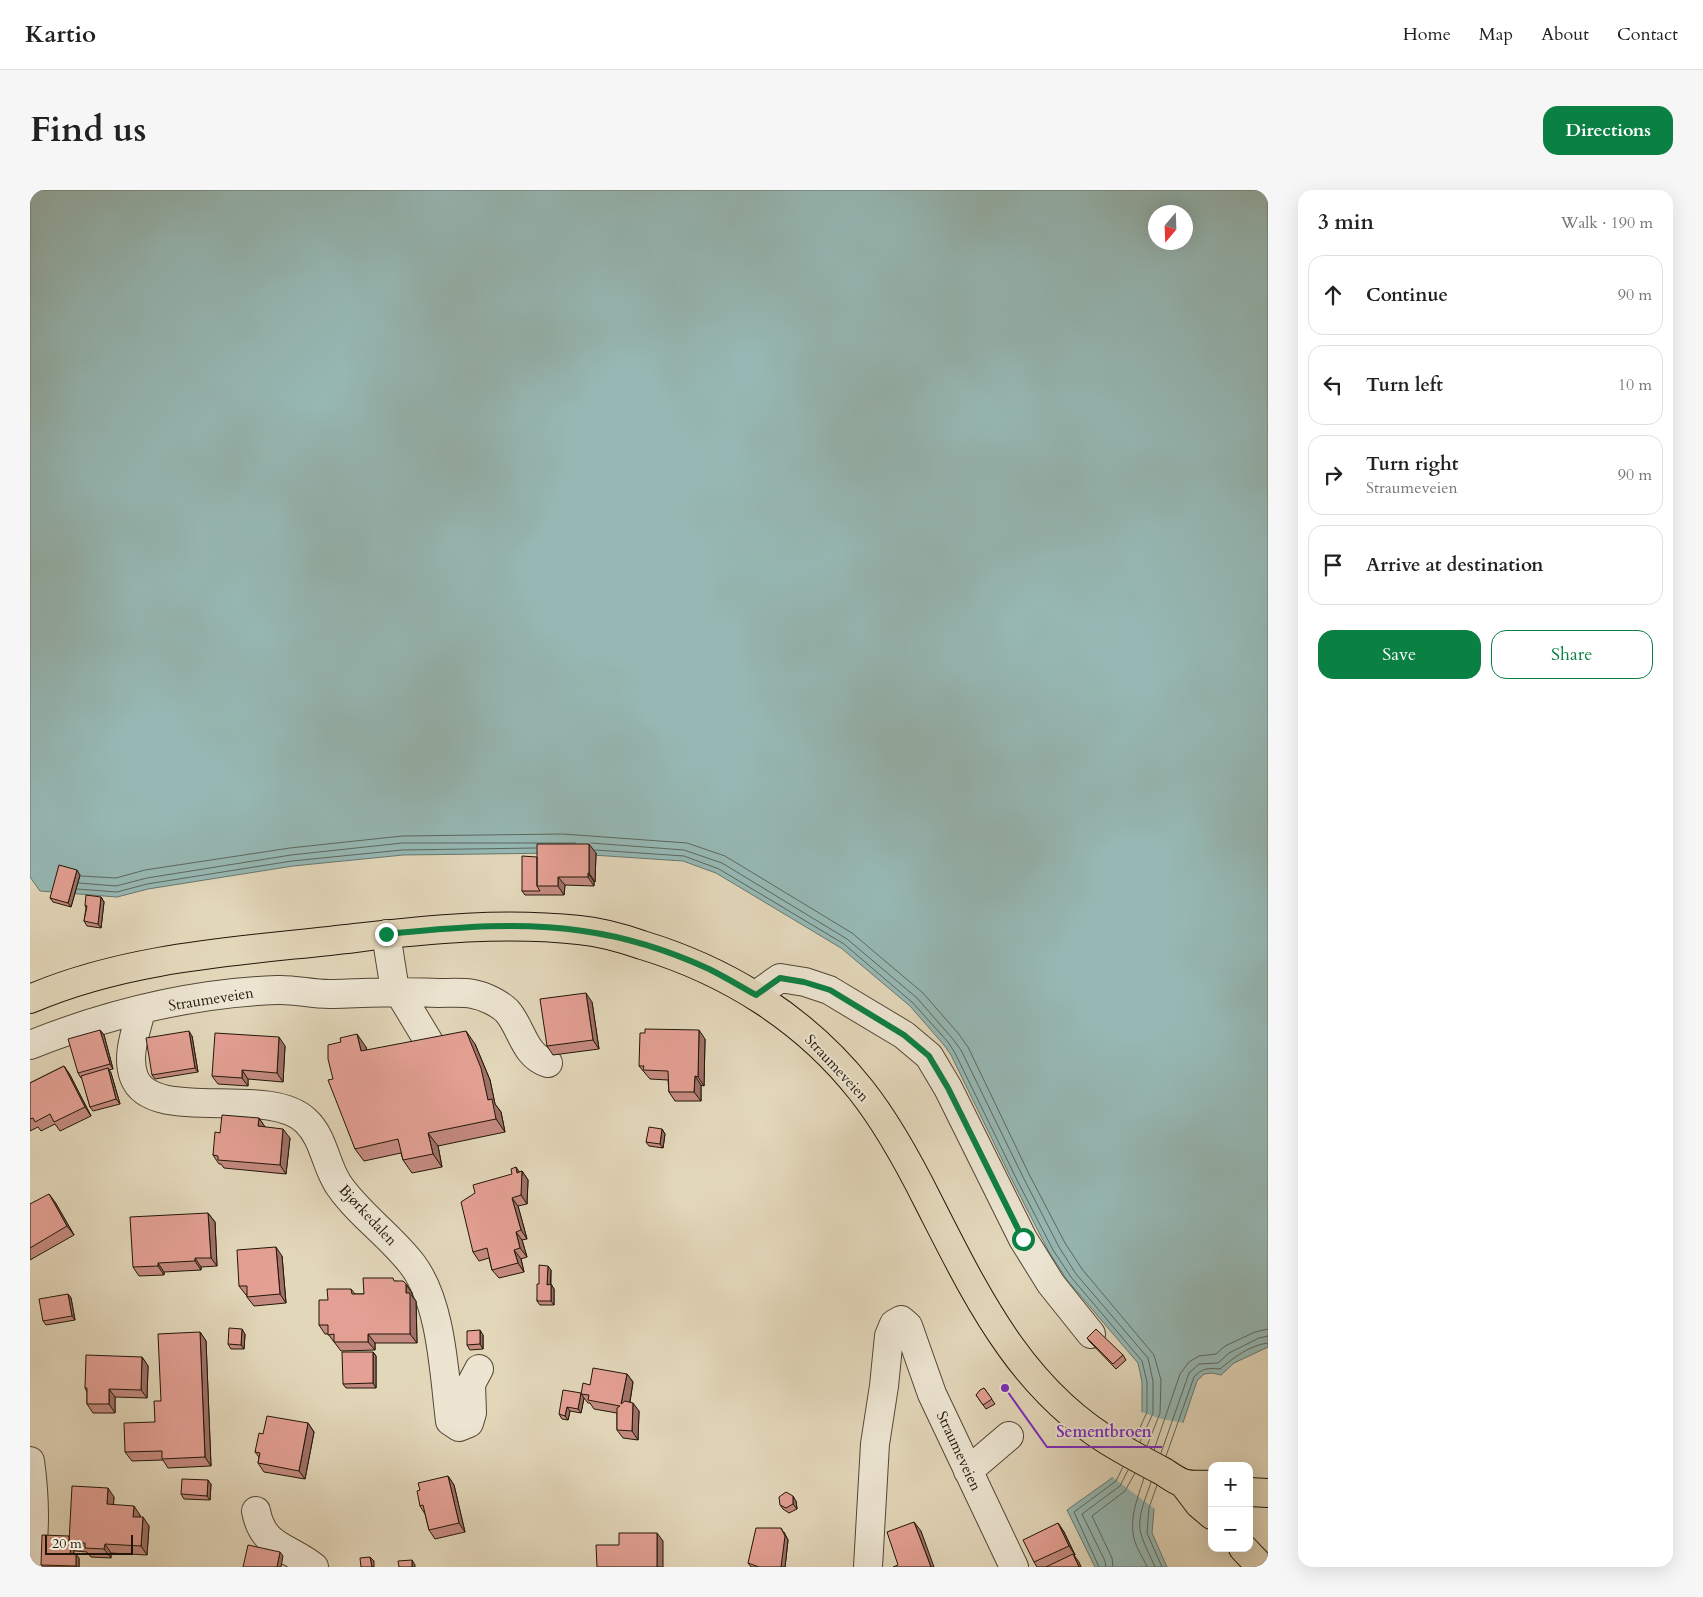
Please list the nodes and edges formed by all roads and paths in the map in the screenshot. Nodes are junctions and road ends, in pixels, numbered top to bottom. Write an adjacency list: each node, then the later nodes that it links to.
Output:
1 (386, 934): 2 (street); 3 (main road, Straumeveien); 4 (main road, Straumeveien)
2 (398, 991): 5 (street, Straumeveien); 7 (street); 8 (street, Straumeveien)
3 (756, 995): 9 (street); 14 (main road, Straumeveien)
4 (30, 999)
5 (141, 1011): 6 (street, Straumeveien); 10 (street, Bjørkedalen)
6 (30, 1045)
7 (434, 1052)
8 (548, 1063)
9 (1092, 1334)
10 (479, 1369)
11 (1009, 1436): 13 (street)
12 (30, 1461): 22 (street)
13 (968, 1471): 24 (street, Straumeveien); 25 (street, Straumeveien)
14 (1183, 1483): 15 (main road, Straumeveien); 19 (main road, Straumeveien)
15 (1208, 1485)
16 (1253, 1492): 17 (main road)
17 (1268, 1493)
18 (256, 1511): 23 (street)
19 (1208, 1512)
20 (1268, 1545): 27 (main road)
21 (1247, 1552): 26 (main road)
22 (30, 1565)
23 (314, 1567)
24 (868, 1567)
25 (1014, 1567)
26 (1262, 1567)
27 (1266, 1567)

